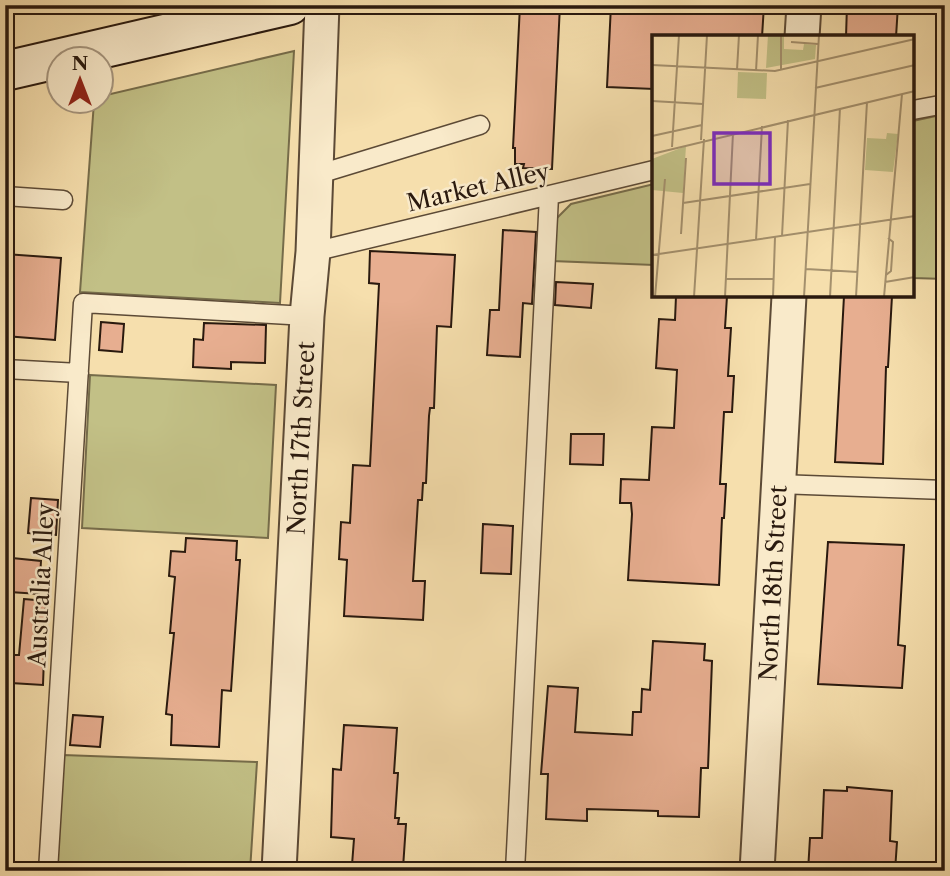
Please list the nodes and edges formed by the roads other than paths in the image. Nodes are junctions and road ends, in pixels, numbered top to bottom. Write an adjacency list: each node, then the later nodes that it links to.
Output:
1 (290, 5): 4 (street)
2 (322, 5): 11 (street, North 17th Street)
3 (804, 5): 5 (street)
4 (186, 17): 6 (street)
5 (803, 35)
6 (5, 71)
7 (945, 104): 8 (lane)
8 (915, 110)
9 (480, 125): 11 (lane)
10 (652, 170): 13 (lane, Market Alley)
11 (316, 175): 15 (street, North 17th Street)
12 (5, 195): 14 (lane)
13 (549, 196): 15 (lane, Market Alley); 24 (lane)
14 (63, 200)
15 (313, 252): 17 (street, North 17th Street)
16 (789, 298): 20 (street, North 18th Street)
17 (307, 316): 19 (lane, Australia Alley); 23 (street, North 17th Street)
18 (5, 369): 19 (lane)
19 (79, 373): 22 (lane, Australia Alley)
20 (778, 484): 21 (lane); 25 (street, North 18th Street)
21 (945, 490)
22 (48, 871)
23 (279, 871)
24 (515, 871)
25 (757, 871)

